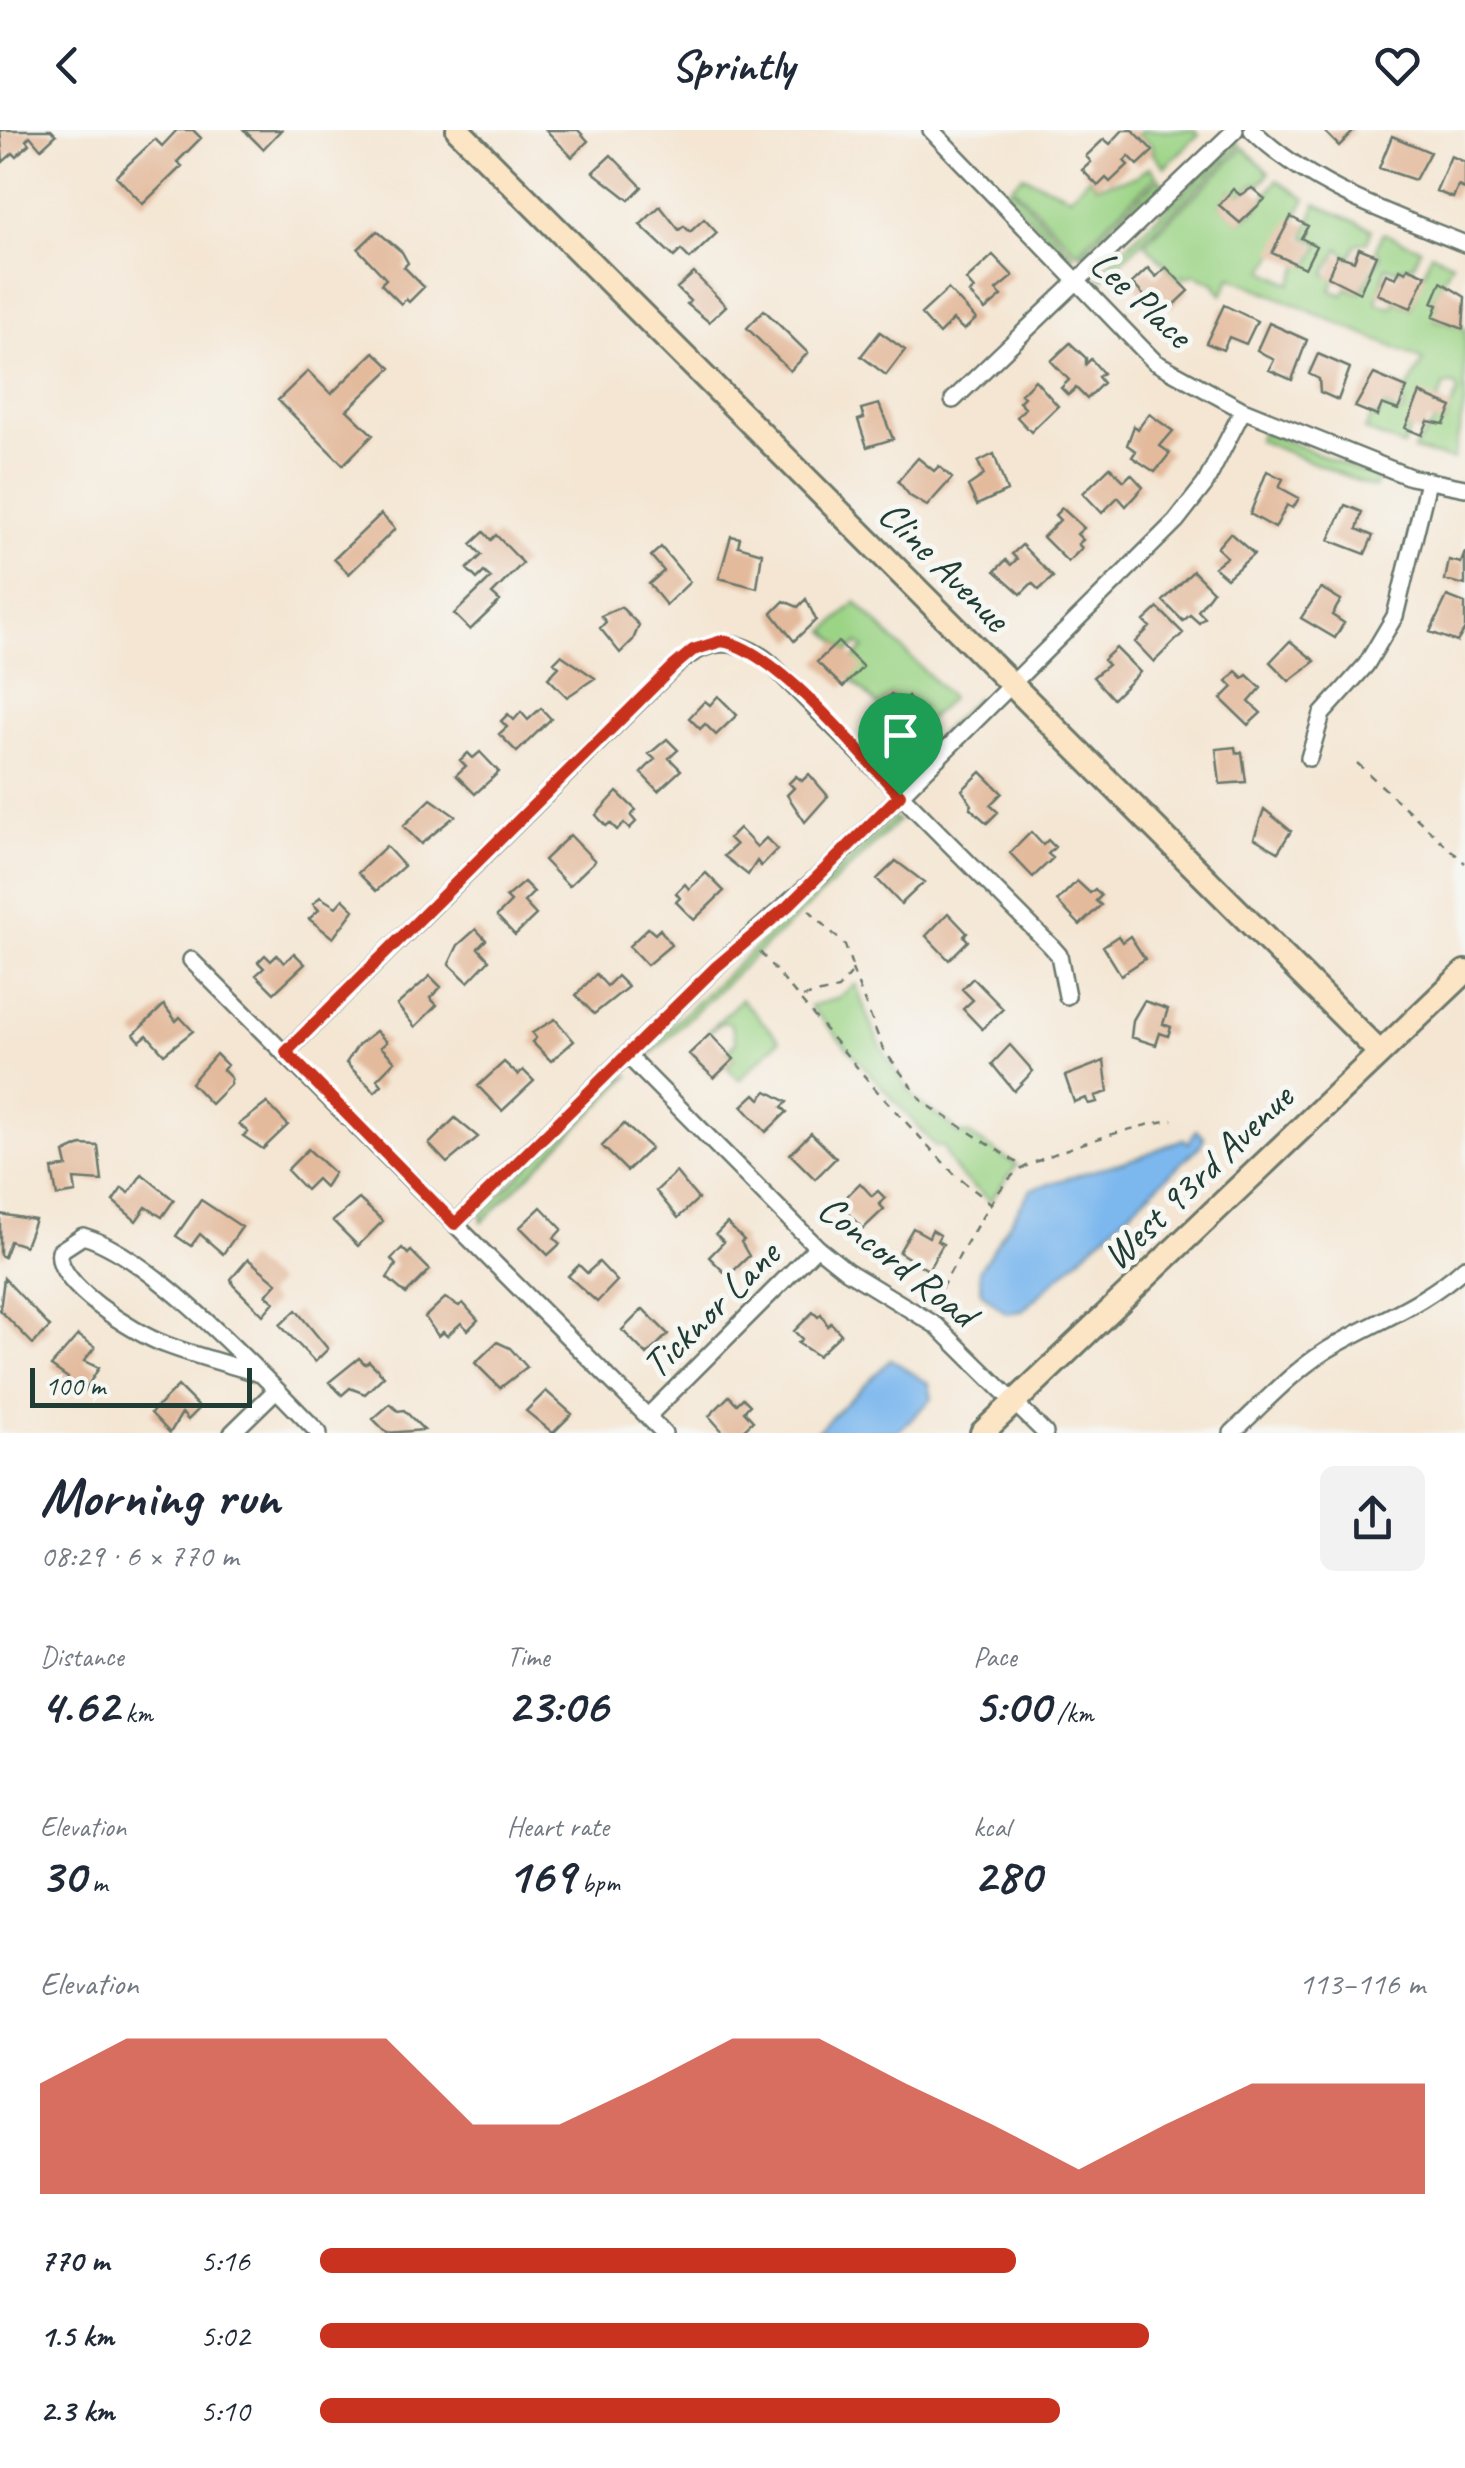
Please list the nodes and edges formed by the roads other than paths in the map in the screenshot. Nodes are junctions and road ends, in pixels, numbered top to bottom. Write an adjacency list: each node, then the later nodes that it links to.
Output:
1 (458, 130): 11 (street, Cline Avenue)
2 (931, 130): 6 (street, Lee Place)
3 (1235, 130): 6 (street)
4 (1252, 130): 5 (street)
5 (1465, 244)
6 (1075, 281): 7 (street); 8 (street, Lee Place)
7 (953, 400)
8 (1243, 410): 9 (street, Lee Place); 11 (street)
9 (1428, 482): 10 (street, Lee Place); 12 (street)
10 (1465, 488)
11 (1011, 685): 13 (street); 18 (street, Cline Avenue)
12 (1309, 758)
13 (900, 795): 16 (street); 17 (street); 19 (street)
14 (191, 960): 17 (street)
15 (1465, 972): 18 (street, West 93rd Avenue)
16 (1067, 996)
17 (286, 1052): 20 (street)
18 (1380, 1054): 25 (street, West 93rd Avenue)
19 (627, 1055): 20 (street); 21 (street, Concord Road)
20 (455, 1224): 26 (street)
21 (818, 1247): 25 (street, Concord Road); 26 (street, Ticknor Lane)
22 (1465, 1267): 32 (street)
23 (260, 1374): 23 (street); 24 (street)
24 (276, 1390): 27 (street); 28 (street)
25 (1014, 1402): 30 (street, West 93rd Avenue); 31 (street, Concord Road)
26 (648, 1416): 29 (street)
27 (232, 1433)
28 (319, 1433)
29 (664, 1433)
30 (982, 1433)
31 (1044, 1433)
32 (1232, 1433)

